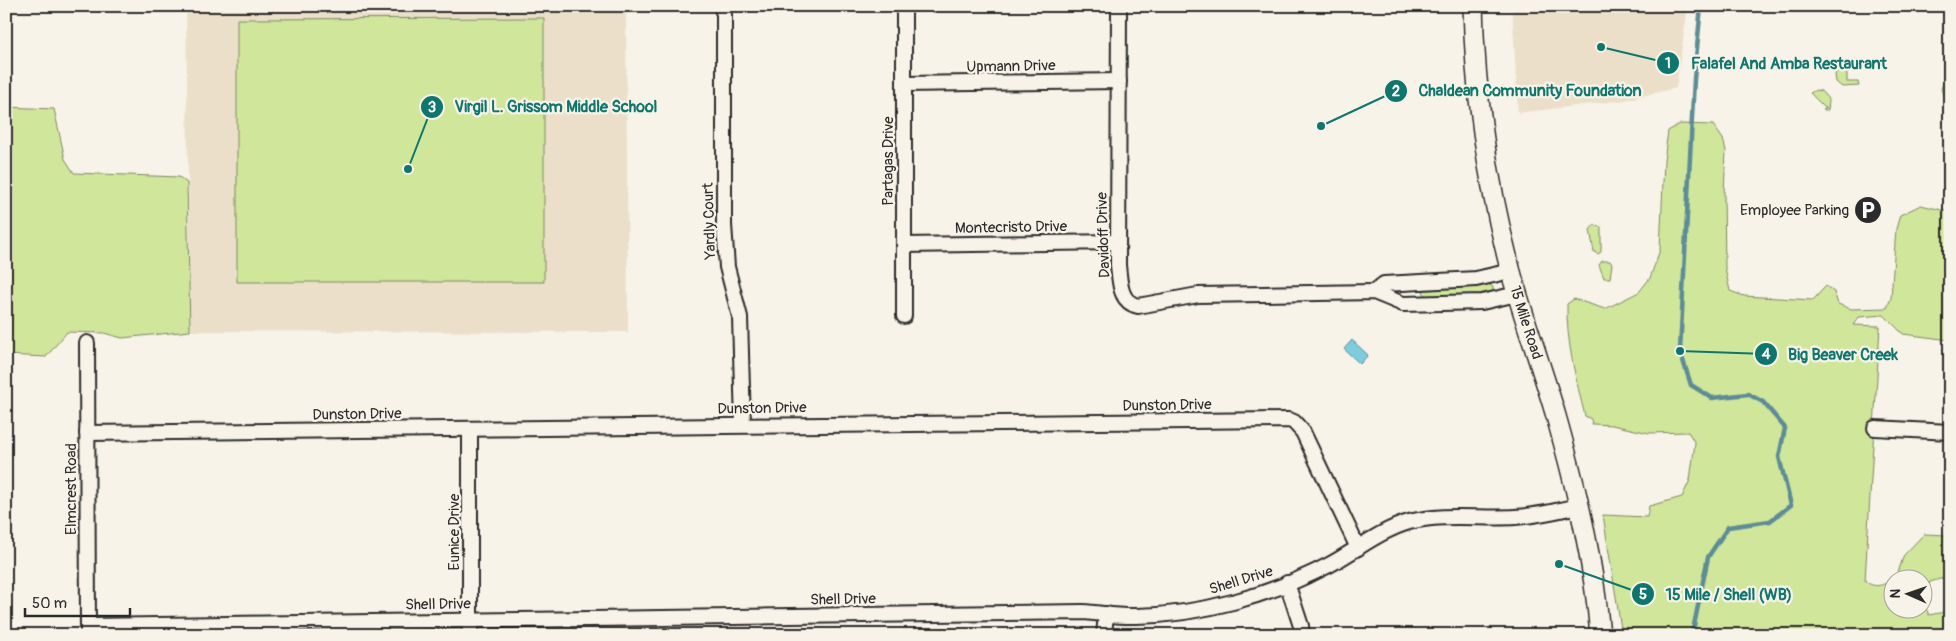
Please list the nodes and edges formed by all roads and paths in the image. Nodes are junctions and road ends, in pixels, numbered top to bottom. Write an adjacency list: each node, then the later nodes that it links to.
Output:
1 (904, 6): 6 (street, Partagas Drive)
2 (1473, 6): 9 (main road, 15 Mile Road)
3 (724, 9): 14 (street, Yardly Court)
4 (1119, 9): 5 (street, Davidoff Drive)
5 (1119, 81): 6 (street, Upmann Drive); 7 (street, Davidoff Drive)
6 (904, 84): 8 (street, Partagas Drive)
7 (1118, 242): 8 (street, Montecristo Drive); 10 (street, Davidoff Drive)
8 (904, 245): 12 (street, Partagas Drive)
9 (1511, 271): 10 (street, Davidoff Drive); 11 (main road, 15 Mile Road)
10 (1374, 292): 11 (street, Davidoff Drive)
11 (1518, 294): 19 (main road, 15 Mile Road)
12 (904, 316)
13 (87, 343): 18 (street, Elmcrest Road)
14 (743, 425): 16 (street, Dunston Drive); 20 (street, Dunston Drive)
15 (1875, 428): 17 (street)
16 (470, 429): 18 (street, Dunston Drive); 23 (street, Eunice Drive)
17 (1950, 432)
18 (87, 434): 24 (street, Elmcrest Road)
19 (1578, 506): 20 (street, Shell Drive); 28 (main road, 15 Mile Road)
20 (1358, 548): 21 (street, Shell Drive)
21 (1287, 583): 22 (street, Shell Drive); 27 (street)
22 (1106, 614): 23 (street, Shell Drive); 26 (street)
23 (470, 620): 24 (street, Shell Drive); 25 (street, Eunice Drive)
24 (88, 630)
25 (470, 635)
26 (1104, 635)
27 (1302, 635)
28 (1600, 635)

